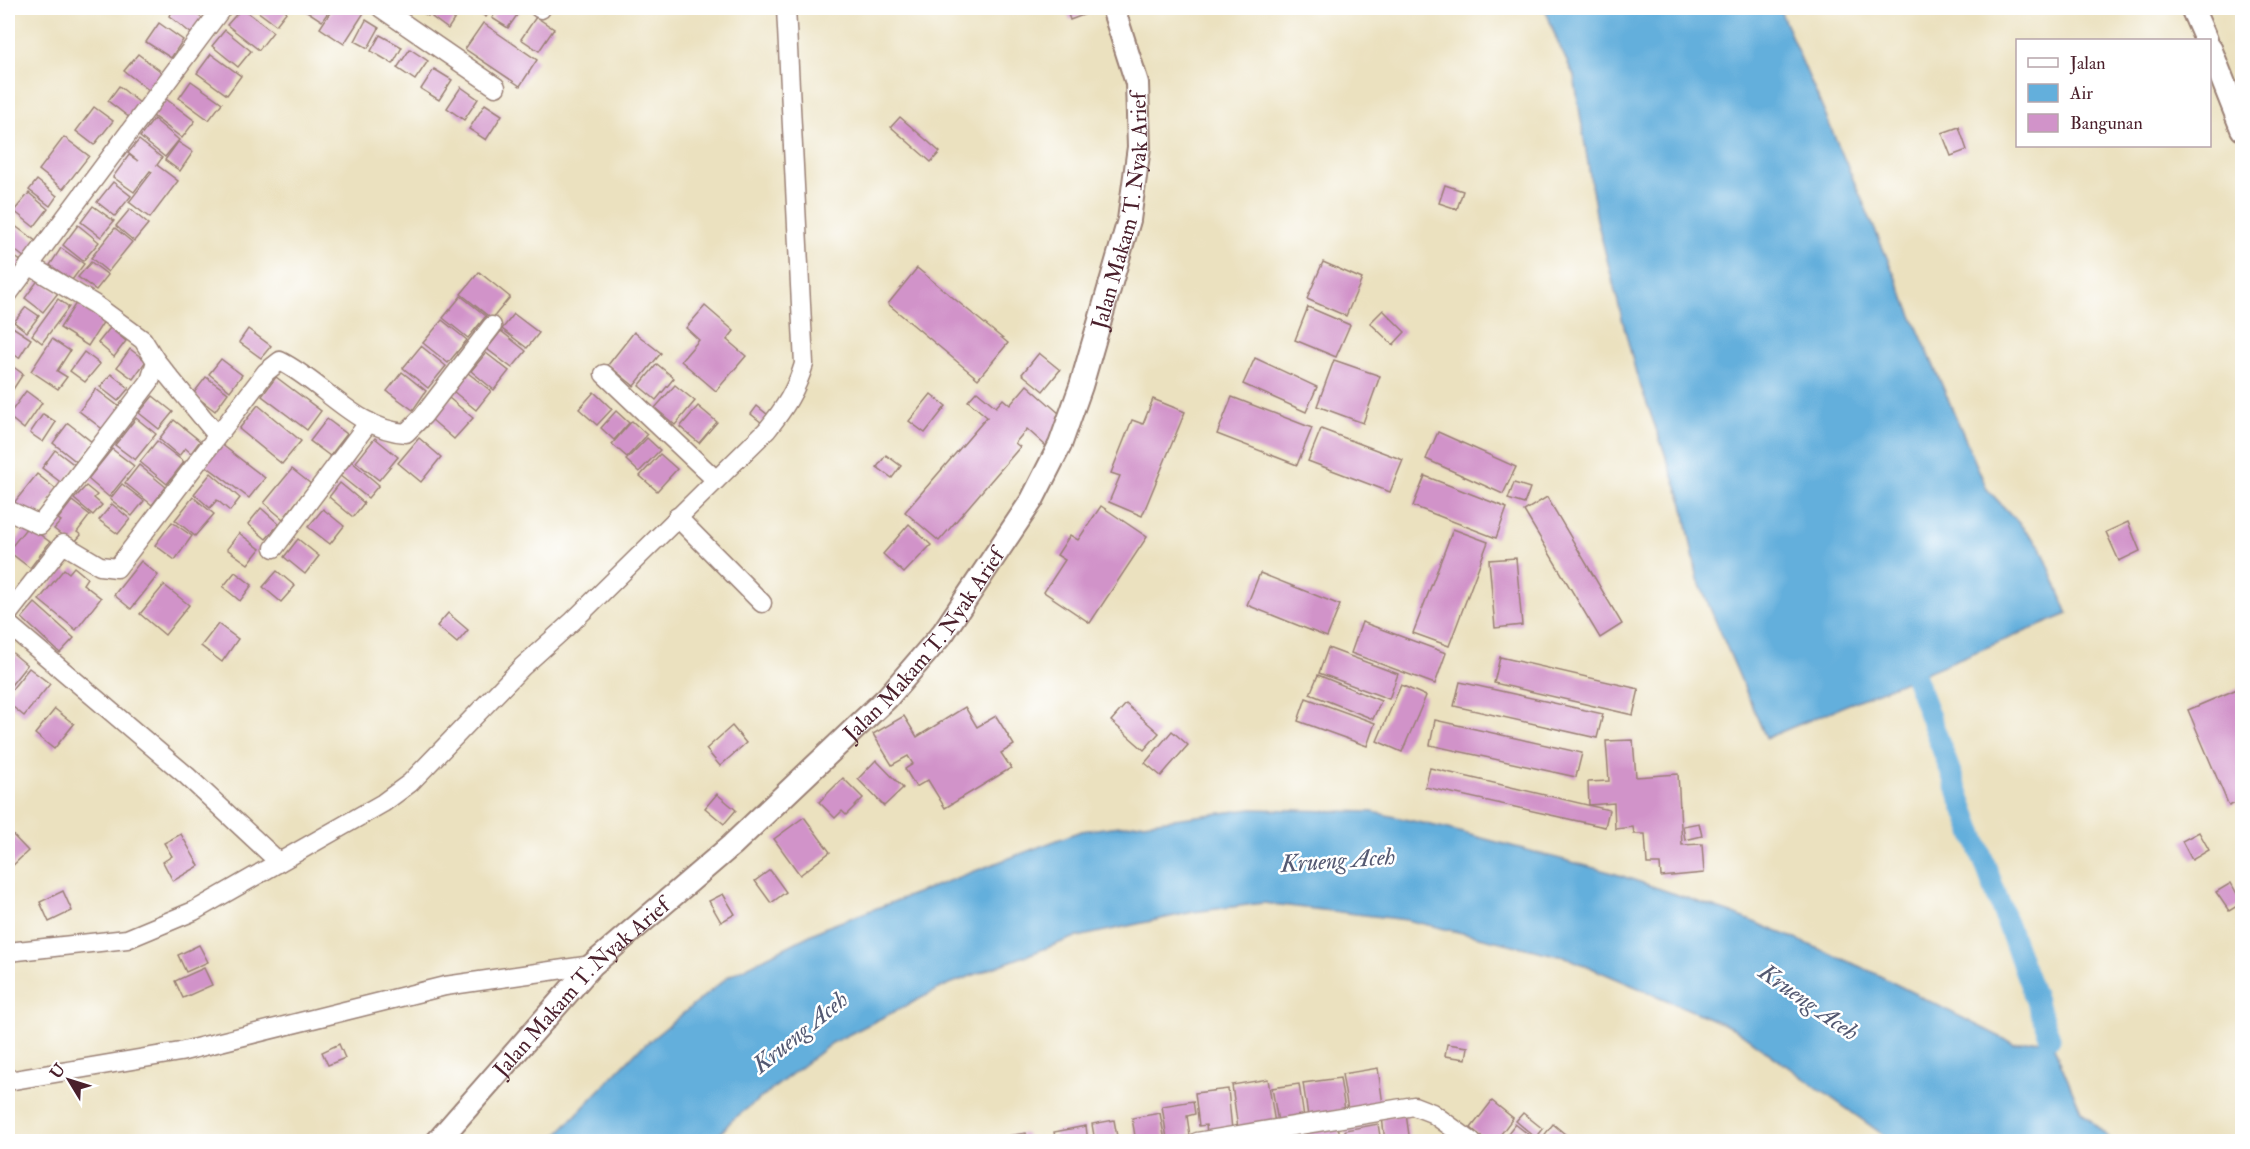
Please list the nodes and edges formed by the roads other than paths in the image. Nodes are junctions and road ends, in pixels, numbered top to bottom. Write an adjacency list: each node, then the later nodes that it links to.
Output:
1 (222, 8): 10 (street)
2 (381, 8): 8 (street)
3 (786, 8): 17 (street)
4 (1113, 8): 28 (street, Jalan Makam T. Nyak Arief)
5 (2192, 8): 6 (street)
6 (2206, 39)
7 (2211, 51): 9 (street)
8 (496, 87)
9 (2242, 129)
10 (29, 265): 11 (street); 13 (street)
11 (8, 294)
12 (492, 326): 15 (street)
13 (156, 361): 16 (street); 20 (street)
14 (604, 374): 17 (street)
15 (369, 422): 16 (street); 22 (street)
16 (218, 435): 21 (street)
17 (716, 480): 19 (street)
18 (8, 510): 20 (street)
19 (677, 516): 23 (street); 26 (street)
20 (40, 525): 21 (street)
21 (63, 544): 24 (street)
22 (273, 548)
23 (762, 603)
24 (8, 614)
25 (8, 624): 26 (street)
26 (279, 862): 27 (street)
27 (8, 952)
28 (592, 965): 29 (street); 30 (street, Jalan Makam T. Nyak Arief)
29 (8, 1081)
30 (437, 1142)
31 (1197, 1142): 32 (street)
32 (1472, 1142)

